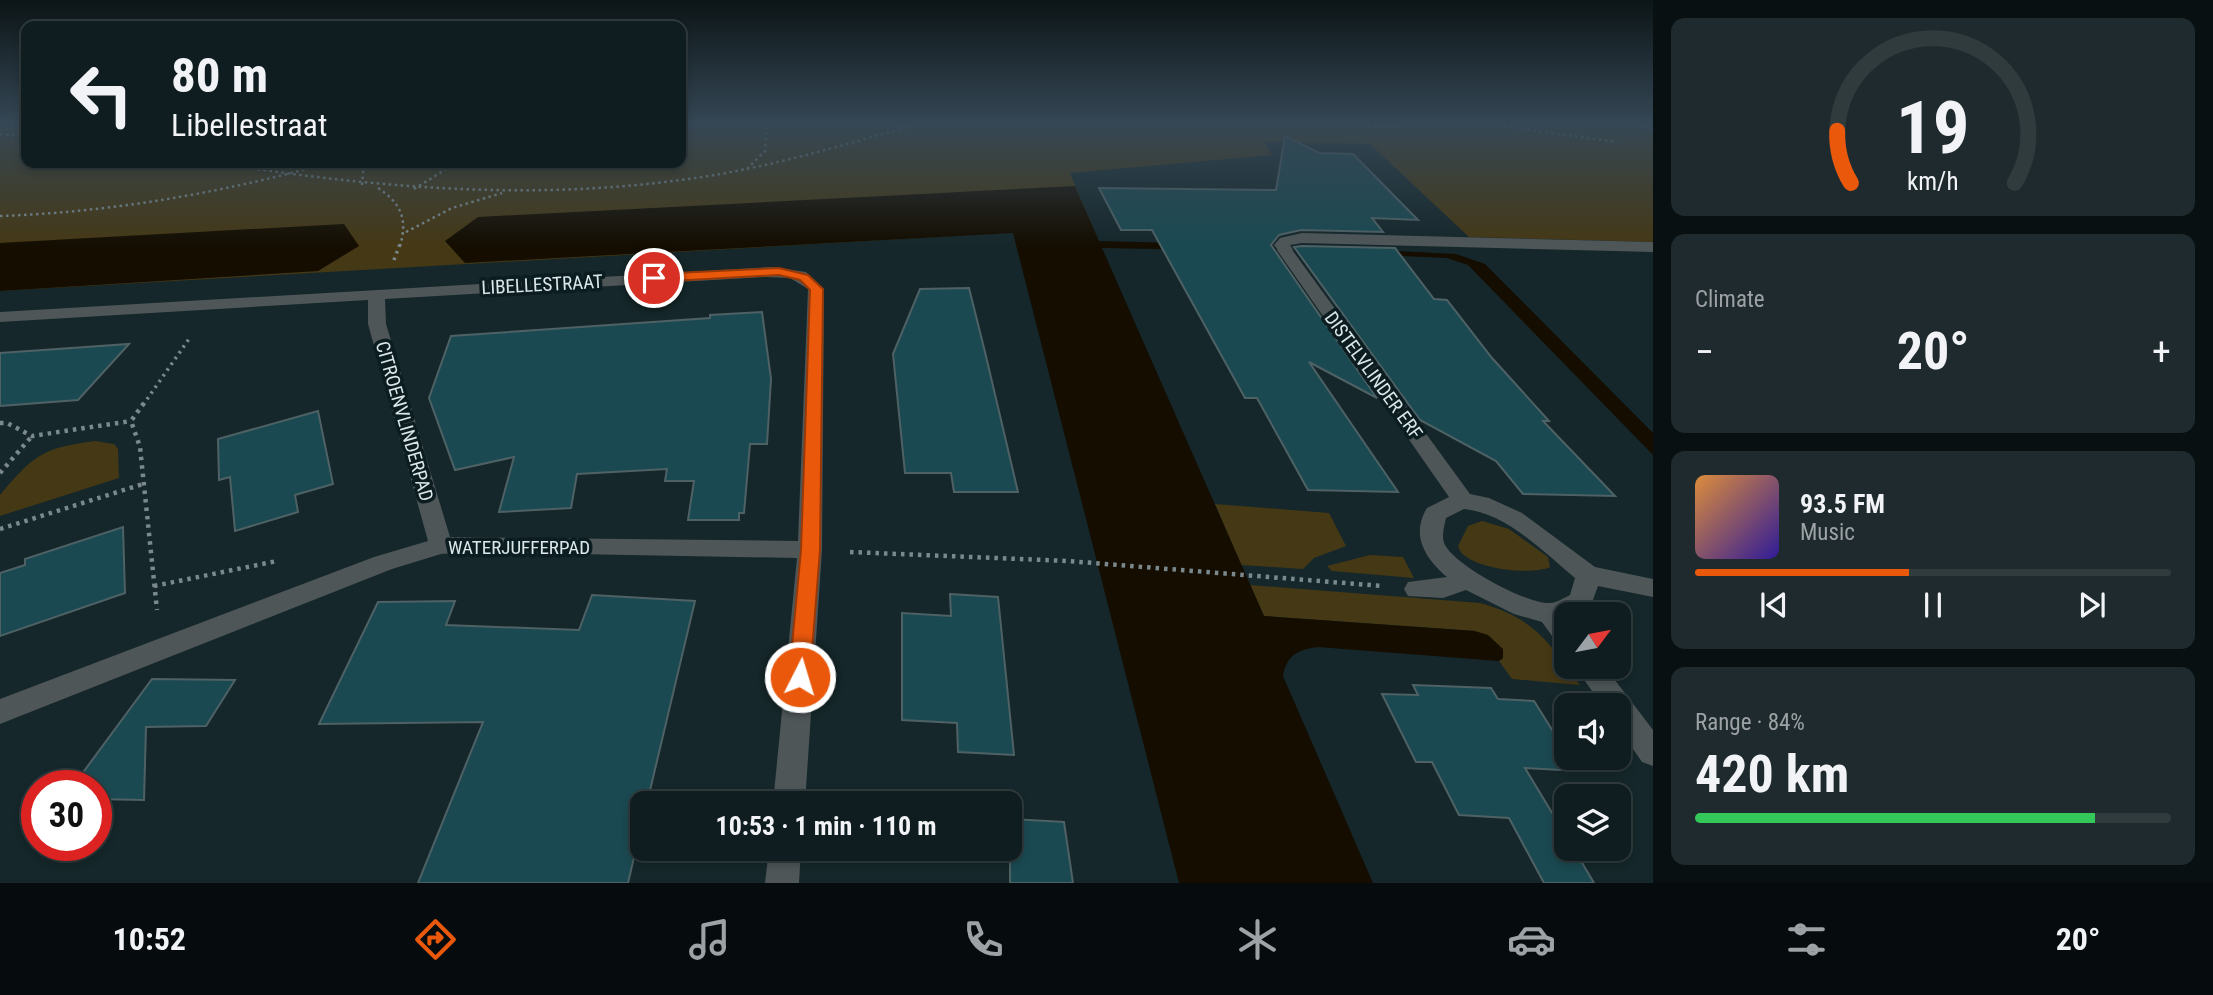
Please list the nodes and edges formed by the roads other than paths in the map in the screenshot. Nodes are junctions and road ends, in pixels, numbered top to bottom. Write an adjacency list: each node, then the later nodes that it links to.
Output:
1 (1653, 247): 4 (street, DISTELVLINDER ERF)
2 (376, 294): 3 (street, LIBELLESTRAAT); 5 (street, CITROENVLINDERPAD); 6 (street, LIBELLESTRAAT)
3 (0, 317)
4 (1463, 501): 7 (street); 8 (street)
5 (441, 546): 6 (street, WATERJUFFERPAD); 13 (street, WATERJUFFERPAD)
6 (810, 550): 16 (street, LIBELLESTRAAT)
7 (1588, 575): 9 (street); 11 (street)
8 (1467, 579): 10 (street); 11 (street)
9 (1653, 588)
10 (1417, 589)
11 (1550, 613): 12 (street)
12 (1554, 619)
13 (0, 712)
14 (1631, 723): 15 (street)
15 (1653, 753)
16 (790, 791)
17 (784, 861): 18 (street)
18 (782, 883)

